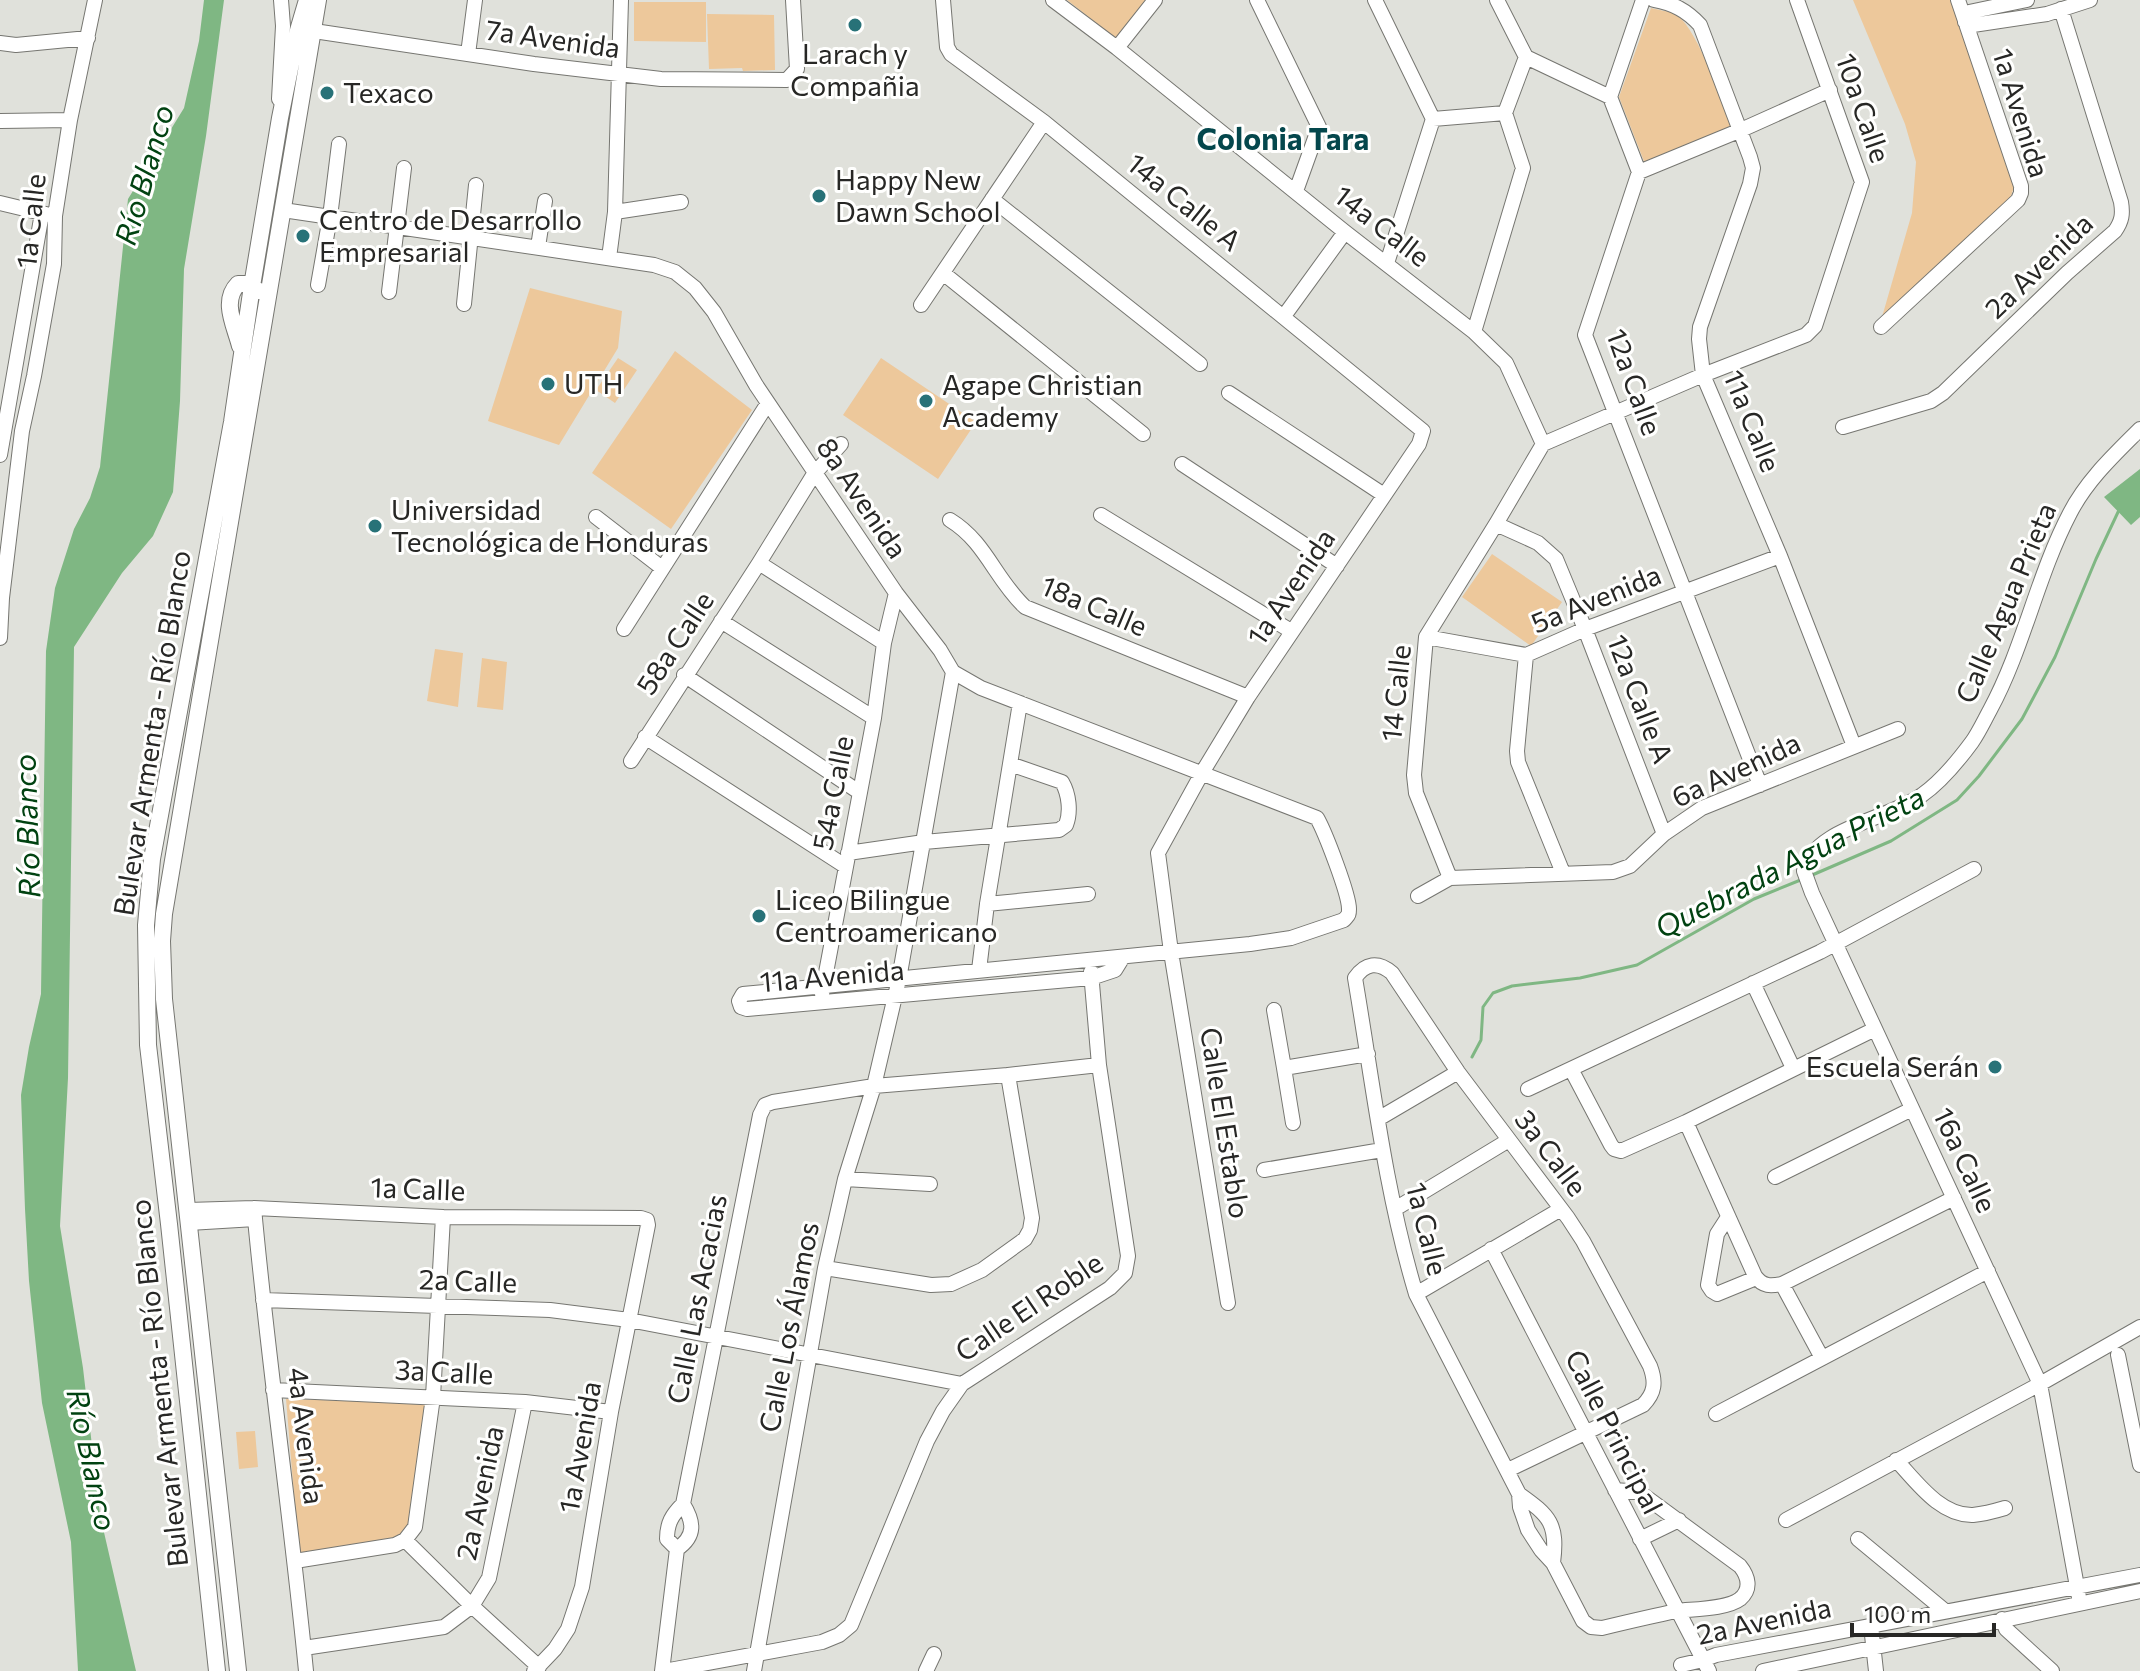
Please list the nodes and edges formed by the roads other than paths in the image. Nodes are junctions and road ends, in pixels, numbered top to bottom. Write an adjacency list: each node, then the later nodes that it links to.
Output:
1 (107, 0): 20 (street)
2 (281, 0): 33 (street)
3 (475, 0): 26 (street)
4 (621, 0): 28 (street)
5 (793, 0): 28 (street, 7a Avenida)
6 (943, 0): 37 (street, 14a Calle A)
7 (1053, 0): 25 (street, 14a Calle)
8 (1155, 0): 25 (street)
9 (1257, 0): 43 (street)
10 (1375, 0): 34 (street)
11 (1497, 0): 27 (street)
12 (1643, 0): 30 (street)
13 (1654, 0): 38 (street, 11a Calle)
14 (1797, 0): 29 (street, 10a Calle)
15 (1958, 0): 21 (street, 1a Avenida)
16 (2027, 0): 21 (street)
17 (2090, 0): 19 (street)
18 (307, 1): 22 (main road, Bulevar Armenta - Río Blanco); 31 (main road); 33 (main road, Bulevar Armenta - Río Blanco)
19 (2058, 3): 21 (street); 74 (street, 2a Avenida)
20 (94, 7): 23 (street, 1a Calle)
21 (1965, 22): 65 (street, 1a Avenida)
22 (314, 31): 26 (street, 7a Avenida); 31 (main road, Bulevar Armenta - Río Blanco)
23 (88, 38): 24 (street); 35 (street, 1a Calle)
24 (0, 43)
25 (1117, 48): 43 (street, 14a Calle)
26 (468, 54): 28 (street, 7a Avenida)
27 (1526, 57): 30 (street); 32 (street)
28 (619, 74): 49 (street)
29 (1830, 90): 38 (street); 69 (street, 10a Calle)
30 (1610, 97): 41 (street)
31 (301, 102): 48 (main road, Bulevar Armenta - Río Blanco)
32 (1505, 113): 34 (street); 66 (street)
33 (280, 118): 60 (main road, Bulevar Armenta - Río Blanco)
34 (1433, 119): 57 (street)
35 (70, 120): 36 (street); 50 (street, 1a Calle)
36 (0, 121)
37 (1044, 122): 44 (street); 64 (street, 14a Calle A)
38 (1741, 130): 41 (street); 69 (street, 11a Calle)
39 (339, 144): 51 (street)
40 (404, 168): 52 (street)
41 (1639, 172): 72 (street, 12a Calle)
42 (476, 185): 54 (street)
43 (1296, 191): 53 (street, 14a Calle)
44 (992, 199): 58 (street); 67 (street)
45 (545, 201): 55 (street)
46 (681, 202): 49 (street)
47 (0, 203): 50 (street)
48 (283, 210): 51 (street, 8a Avenida); 73 (main road, Bulevar Armenta - Río Blanco)
49 (615, 212): 56 (street)
50 (48, 215): 68 (street); 99 (street, 1a Calle)
51 (330, 217): 52 (street, 8a Avenida); 59 (street)
52 (397, 227): 54 (street, 8a Avenida); 61 (street)
53 (1345, 232): 57 (street, 14a Calle); 64 (street)
54 (471, 237): 55 (street, 8a Avenida); 62 (street)
55 (538, 247): 56 (street, 8a Avenida)
56 (609, 258): 71 (street, 8a Avenida)
57 (1387, 263): 66 (street, 14a Calle)
58 (943, 273): 63 (street); 77 (street)
59 (318, 285)
60 (252, 286): 73 (main road); 101 (main road, Bulevar Armenta - Río Blanco)
61 (389, 292)
62 (464, 304)
63 (921, 305)
64 (1284, 316): 76 (street, 14a Calle A)
65 (1881, 327)
66 (1474, 332): 79 (street, 14a Calle)
67 (1200, 364)
68 (6, 372): 80 (street)
69 (1703, 375): 72 (street); 88 (street, 11a Calle)
70 (1229, 393): 83 (street)
71 (768, 403): 82 (street, 8a Avenida); 91 (street)
72 (1616, 413): 79 (street); 92 (street, 12a Calle)
73 (247, 414): 113 (main road, Bulevar Armenta - Río Blanco)
74 (1843, 427)
75 (2140, 429): 122 (street, Calle Agua Prieta)
76 (1423, 431): 83 (street, 1a Avenida)
77 (1143, 434)
78 (841, 444): 82 (street, 58a Calle)
79 (1543, 444): 87 (street, 14 Calle)
80 (0, 455)
81 (1182, 464): 90 (street)
82 (814, 474): 89 (street, 58a Calle); 93 (street, 8a Avenida)
83 (1384, 495): 90 (street, 1a Avenida)
84 (1101, 515): 97 (street)
85 (596, 517): 91 (street)
86 (950, 520): 105 (street, 18a Calle)
87 (1496, 524): 96 (street, 12a Calle A); 98 (street, 14 Calle)
88 (1780, 556): 92 (street, 5a Avenida); 110 (street, 11a Calle)
89 (759, 563): 94 (street, 58a Calle); 100 (street)
90 (1337, 566): 97 (street, 1a Avenida)
91 (662, 568): 95 (street)
92 (1685, 591): 96 (street, 5a Avenida); 115 (street, 12a Calle)
93 (896, 593): 100 (street, 54a Calle); 103 (street, 8a Avenida)
94 (721, 621): 104 (street, 58a Calle); 107 (street)
95 (624, 629)
96 (1585, 629): 102 (street, 5a Avenida); 117 (street, 12a Calle A)
97 (1291, 631): 105 (street, 1a Avenida)
98 (1426, 637): 102 (street, 5a Avenida); 124 (street, 14 Calle)
99 (0, 638)
100 (884, 643): 107 (street, 54a Calle)
101 (189, 653): 113 (main road); 176 (main road, Bulevar Armenta - Río Blanco)
102 (1526, 655): 123 (street)
103 (953, 672): 106 (street, 8a Avenida); 119 (street, Calle Los Álamos)
104 (684, 675): 109 (street, 58a Calle); 116 (street)
105 (1248, 697): 114 (street, 1a Avenida)
106 (1020, 703): 112 (street); 114 (street, 8a Avenida)
107 (874, 718): 116 (street, 54a Calle)
108 (1898, 729): 110 (street, 6a Avenida)
109 (645, 737): 111 (street, 58a Calle); 120 (street)
110 (1854, 746): 115 (street, 6a Avenida)
111 (631, 761)
112 (1010, 764): 118 (street); 118 (street)
113 (187, 770): 166 (main road, Bulevar Armenta - Río Blanco)
114 (1202, 773): 128 (street, 8a Avenida); 130 (street, Calle El Establo)
115 (1760, 785): 117 (street, 6a Avenida)
116 (859, 792): 120 (street, 54a Calle)
117 (1664, 834): 123 (street, 6a Avenida)
118 (998, 835): 119 (street); 127 (street)
119 (924, 842): 120 (street); 136 (street, Calle Los Álamos)
120 (846, 860): 138 (street, 54a Calle)
121 (1974, 869): 129 (street)
122 (1804, 871): 129 (street, 16a Calle)
123 (1563, 873): 124 (street, 6a Avenida)
124 (1450, 878): 126 (street, 6a Avenida)
125 (1088, 894): 127 (street)
126 (1418, 896)
127 (987, 904): 134 (street)
128 (1348, 915): 130 (street, 11a Avenida)
129 (1835, 944): 137 (street); 142 (street, 16a Calle)
130 (1171, 952): 131 (street, 11a Avenida); 178 (street, Calle El Establo)
131 (1123, 957): 132 (street, 11a Avenida); 135 (street, 11a Avenida)
132 (1089, 959): 134 (street, 11a Avenida); 135 (street, Calle El Roble)
133 (1371, 964): 143 (street, 1a Calle); 148 (street, 3a Calle)
134 (979, 970): 136 (street, 11a Avenida)
135 (1091, 978): 139 (street, 11a Avenida); 144 (street, Calle El Roble)
136 (899, 979): 138 (street, 11a Avenida); 139 (street, Calle Los Álamos)
137 (1753, 983): 146 (street); 147 (street)
138 (824, 986): 140 (street, 54a Calle); 140 (street, 11a Avenida)
139 (895, 997): 140 (street, 11a Avenida); 150 (street, Calle Los Álamos)
140 (820, 1002)
141 (1274, 1010): 145 (street)
142 (1875, 1029): 146 (street); 152 (street, 16a Calle)
143 (1368, 1054): 145 (street); 153 (street, 1a Calle)
144 (1099, 1065): 149 (street); 186 (street, Calle El Roble)
145 (1284, 1068): 155 (street)
146 (1793, 1068): 154 (street)
147 (1571, 1069): 151 (street); 154 (street)
148 (1458, 1072): 153 (street); 156 (street, 3a Calle)
149 (1008, 1075): 150 (street); 171 (street)
150 (874, 1086): 160 (street, Calle Los Álamos); 182 (street, Calle Las Acacias)
151 (1528, 1089)
152 (1912, 1109): 159 (street); 162 (street, 16a Calle)
153 (1378, 1119): 157 (street, 1a Calle)
154 (1686, 1122): 168 (street)
155 (1293, 1123)
156 (1509, 1140): 163 (street); 164 (street, 3a Calle)
157 (1382, 1150): 158 (street); 163 (street, 1a Calle)
158 (1264, 1170)
159 (1775, 1177)
160 (845, 1179): 161 (street); 171 (street, Calle Los Álamos)
161 (930, 1184)
162 (1954, 1198): 172 (street, 16a Calle); 174 (street)
163 (1395, 1209): 175 (street, 1a Calle)
164 (1561, 1209): 170 (street); 193 (street, 3a Calle)
165 (254, 1213): 166 (street, 1a Calle); 167 (street, 1a Calle); 177 (street, 4a Avenida)
166 (189, 1216): 176 (main road); 210 (main road, Bulevar Armenta - Río Blanco)
167 (443, 1217): 169 (street, 1a Calle); 179 (street)
168 (1728, 1217): 173 (street); 173 (street)
169 (647, 1220): 180 (street, 1a Avenida)
170 (1491, 1249): 175 (street); 193 (street, Calle Principal)
171 (825, 1268): 183 (street, Calle Los Álamos)
172 (1988, 1271): 185 (street); 187 (street, 16a Calle)
173 (1756, 1278): 174 (street)
174 (1782, 1284): 185 (street)
175 (1416, 1294): 197 (street, 1a Calle)
176 (176, 1295): 194 (main road, Bulevar Armenta - Río Blanco)
177 (263, 1300): 179 (street, 2a Calle); 188 (street, 4a Avenida)
178 (1228, 1303)
179 (440, 1305): 180 (street, 2a Calle); 189 (street)
180 (629, 1320): 182 (street, 2a Calle); 191 (street, 1a Avenida)
181 (2140, 1327): 187 (street)
182 (716, 1338): 183 (street, 2a Calle); 200 (street, Calle Las Acacias)
183 (809, 1355): 186 (street, 2a Calle); 223 (street, Calle Los Álamos)
184 (2118, 1355): 196 (street)
185 (1822, 1358): 192 (street)
186 (962, 1384): 223 (street, Calle El Roble)
187 (2040, 1384): 195 (street); 212 (street, 16a Calle)
188 (273, 1390): 189 (street, 3a Calle); 208 (street, 4a Avenida)
189 (433, 1397): 190 (street, 3a Calle); 206 (street)
190 (525, 1402): 191 (street, 3a Calle); 215 (street, 2a Avenida)
191 (611, 1412): 226 (street, 1a Avenida)
192 (1716, 1414)
193 (1585, 1432): 197 (street); 198 (street, Calle Principal)
194 (191, 1441): 210 (main road); 227 (main road, Bulevar Armenta - Río Blanco)
195 (1896, 1460): 201 (street); 203 (street)
196 (2140, 1465)
197 (1508, 1470): 199 (street, 1a Calle)
198 (1615, 1490): 202 (street); 204 (street, Calle Principal)
199 (1519, 1494): 209 (street, 1a Calle); 209 (street, 1a Calle)
200 (683, 1504): 207 (street, Calle Las Acacias); 207 (street, Calle Las Acacias)
201 (2005, 1508)
202 (1679, 1520): 204 (street); 216 (street)
203 (1786, 1520)
204 (1640, 1539): 216 (street, Calle Principal)
205 (1858, 1539): 217 (street)
206 (405, 1540): 208 (street); 215 (street)
207 (677, 1549): 230 (street, Calle Las Acacias)
208 (295, 1561): 220 (street, 4a Avenida)
209 (1553, 1563): 216 (street, 1a Calle)
210 (227, 1571): 228 (main road, Bulevar Armenta - Río Blanco)
211 (2140, 1575): 212 (street, 2a Avenida)
212 (2077, 1588): 214 (street, 16a Calle); 217 (street, 2a Avenida)
213 (2140, 1591): 214 (street, 2a Avenida)
214 (2080, 1603): 218 (street, 2a Avenida)
215 (472, 1606): 220 (street, 2a Avenida); 226 (street)
216 (1677, 1611): 224 (street, Calle Principal)
217 (1945, 1611): 219 (street, 2a Avenida)
218 (2002, 1619): 221 (street, 2a Avenida); 235 (street)
219 (1871, 1626): 221 (street); 224 (street, 2a Avenida)
220 (304, 1648): 229 (street, 4a Avenida)
221 (1874, 1649): 233 (street, 2a Avenida); 234 (street)
222 (934, 1654): 232 (street)
223 (757, 1655): 230 (street, Calle El Roble); 231 (street, Calle Los Álamos)
224 (1703, 1655): 225 (street, 2a Avenida)
225 (1681, 1665)
226 (537, 1669)
227 (217, 1671)
228 (238, 1671)
229 (306, 1671)
230 (663, 1671)
231 (754, 1671)
232 (926, 1671)
233 (1763, 1671)
234 (1876, 1671)
235 (2052, 1671)

